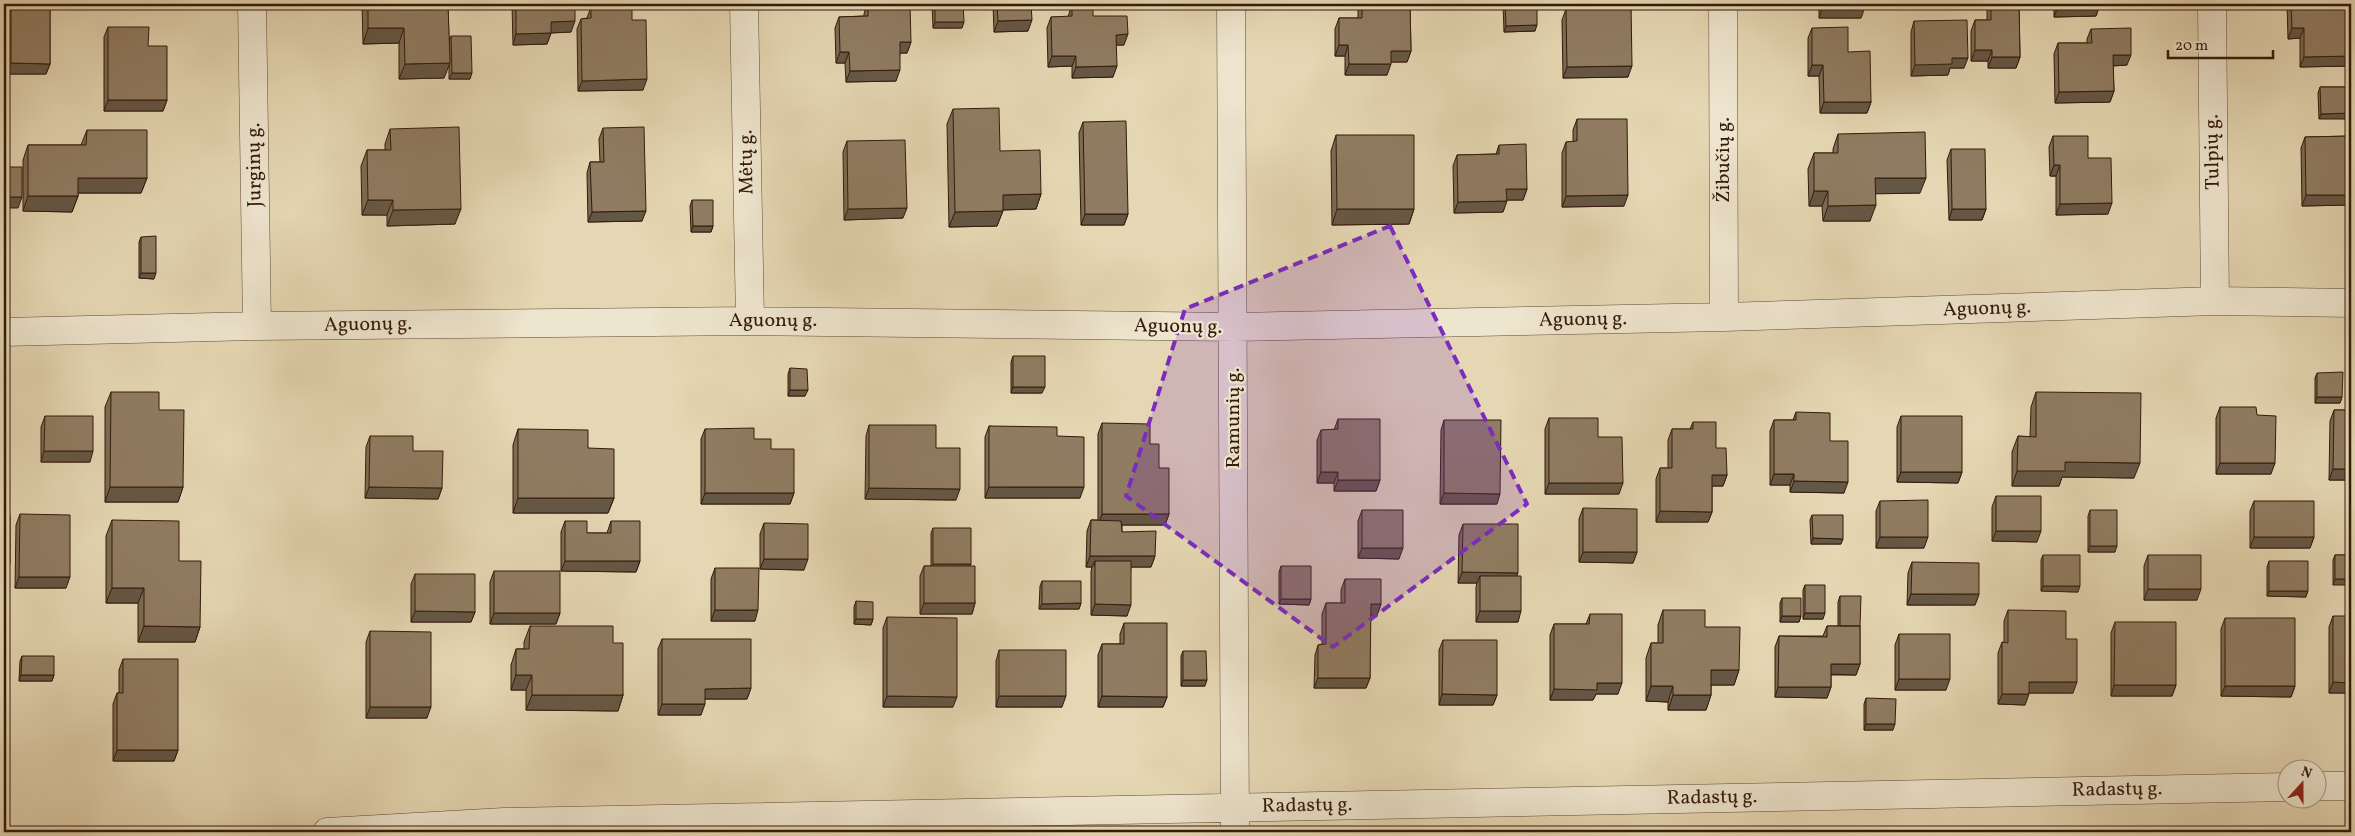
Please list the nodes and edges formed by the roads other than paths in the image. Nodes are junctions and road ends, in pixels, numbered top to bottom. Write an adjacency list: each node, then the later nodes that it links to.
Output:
1 (252, 4): 10 (street, Jurginų g.)
2 (744, 4): 9 (street, Mėtų g.)
3 (1230, 4): 11 (street, Ramunių g.)
4 (1724, 4): 8 (street, Žibučių g.)
5 (2212, 4): 6 (street, Tulpių g.)
6 (2215, 301): 7 (street, Aguonų g.); 8 (street, Aguonų g.)
7 (2351, 303)
8 (1724, 317): 11 (street, Aguonų g.)
9 (750, 320): 10 (street, Aguonų g.); 11 (street, Aguonų g.)
10 (257, 326): 12 (street, Aguonų g.)
11 (1234, 327): 16 (street, Ramunių g.)
12 (4, 332)
13 (2328, 786): 14 (street)
14 (2351, 786)
15 (2278, 787): 16 (street, Radastų g.)
16 (1234, 820): 17 (street, Radastų g.)
17 (327, 832)

